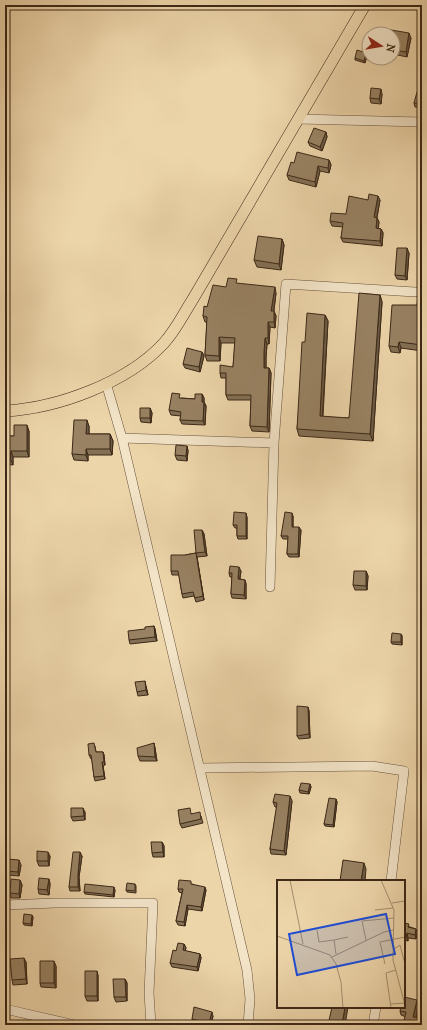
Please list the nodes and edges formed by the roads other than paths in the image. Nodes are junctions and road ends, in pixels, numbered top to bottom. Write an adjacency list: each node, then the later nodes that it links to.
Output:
1 (364, 5): 2 (main road)
2 (298, 119): 3 (street); 5 (main road)
3 (422, 122)
4 (416, 292): 8 (street)
5 (106, 383): 6 (main road); 7 (street)
6 (5, 411)
7 (122, 438): 8 (street); 10 (street)
8 (274, 443): 9 (street)
9 (270, 587)
10 (201, 768): 11 (street); 19 (street)
11 (391, 880)
12 (5, 905): 18 (street)
13 (376, 1008): 20 (street)
14 (5, 1009): 15 (street)
15 (43, 1017): 16 (street); 17 (street)
16 (50, 1025)
17 (75, 1025)
18 (151, 1025)
19 (248, 1025)
20 (373, 1025)

